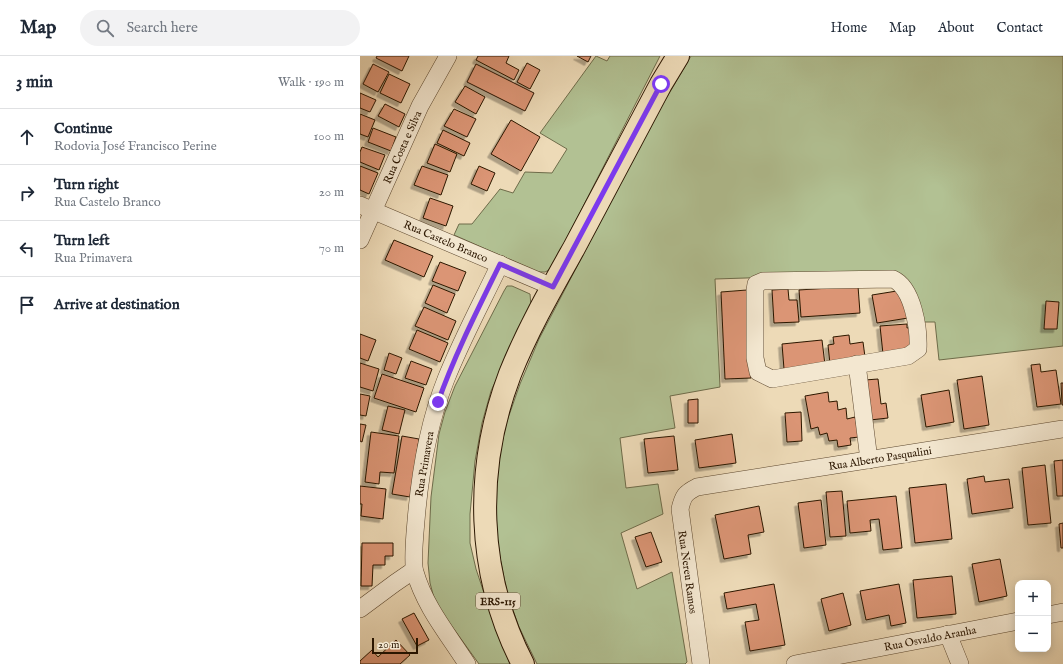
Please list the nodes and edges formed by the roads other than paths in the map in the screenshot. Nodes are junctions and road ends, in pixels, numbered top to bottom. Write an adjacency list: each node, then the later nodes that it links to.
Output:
1 (448, 56): 3 (street, Rua Costa e Silva)
2 (678, 56): 6 (main road, ERS-115)
3 (367, 208): 4 (street, Rua Costa e Silva); 5 (street, Rua Castelo Branco)
4 (360, 240)
5 (500, 264): 6 (street, Rua Castelo Branco); 11 (street, Rua Primavera)
6 (553, 287): 18 (main road, ERS-115)
7 (857, 364): 7 (street); 9 (street)
8 (1063, 429): 9 (street, Rua Alberto Pasqualini)
9 (869, 460): 10 (street, Rua Alberto Pasqualini)
10 (697, 487): 19 (street, Rua Nereu Ramos)
11 (414, 570): 12 (street); 17 (street, Rua Primavera)
12 (360, 609)
13 (1063, 612): 14 (street)
14 (1051, 614)
15 (1015, 622): 16 (street, Rua Osvaldo Aranha)
16 (948, 634): 20 (street, Rua Osvaldo Aranha); 21 (street)
17 (467, 664)
18 (523, 664)
19 (701, 664)
20 (796, 664)
21 (960, 664)

